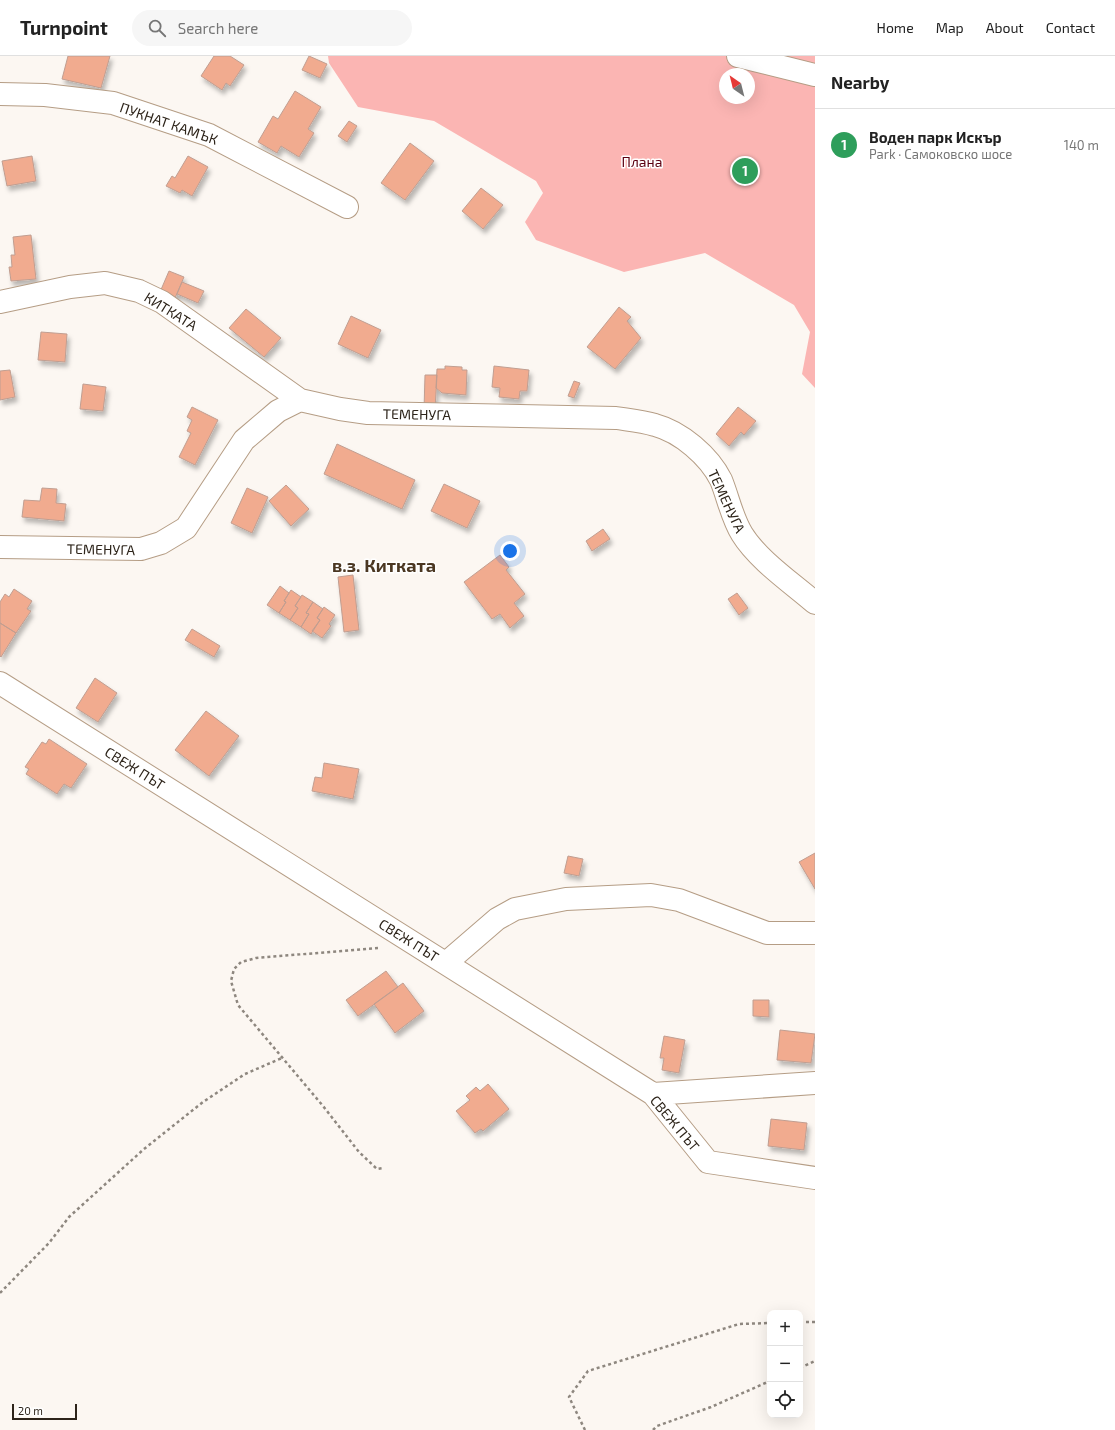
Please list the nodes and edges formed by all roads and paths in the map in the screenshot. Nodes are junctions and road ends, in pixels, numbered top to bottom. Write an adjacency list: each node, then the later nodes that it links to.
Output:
1 (738, 56): 2 (street)
2 (815, 75)
3 (0, 94): 4 (street, ПУКНАТ КАМЪК)
4 (347, 208)
5 (0, 302): 6 (street, КИТКАТА)
6 (300, 400): 7 (street, ТЕМЕНУГА); 8 (street, ТЕМЕНУГА)
7 (0, 547)
8 (815, 603)
9 (0, 683): 11 (street, СВЕЖ ПЪТ)
10 (815, 933): 12 (street)
11 (404, 937): 12 (street, СВЕЖ ПЪТ); 13 (path)
12 (446, 963): 15 (street, СВЕЖ ПЪТ)
13 (282, 1058): 16 (path); 18 (path)
14 (815, 1083): 15 (street)
15 (653, 1094): 17 (street, СВЕЖ ПЪТ)
16 (384, 1168)
17 (813, 1178)
18 (0, 1293)
19 (803, 1322): 20 (path)
20 (815, 1322)
21 (767, 1323): 25 (path)
22 (815, 1361): 23 (path)
23 (803, 1367)
24 (768, 1382): 26 (path)
25 (585, 1430)
26 (653, 1430)

